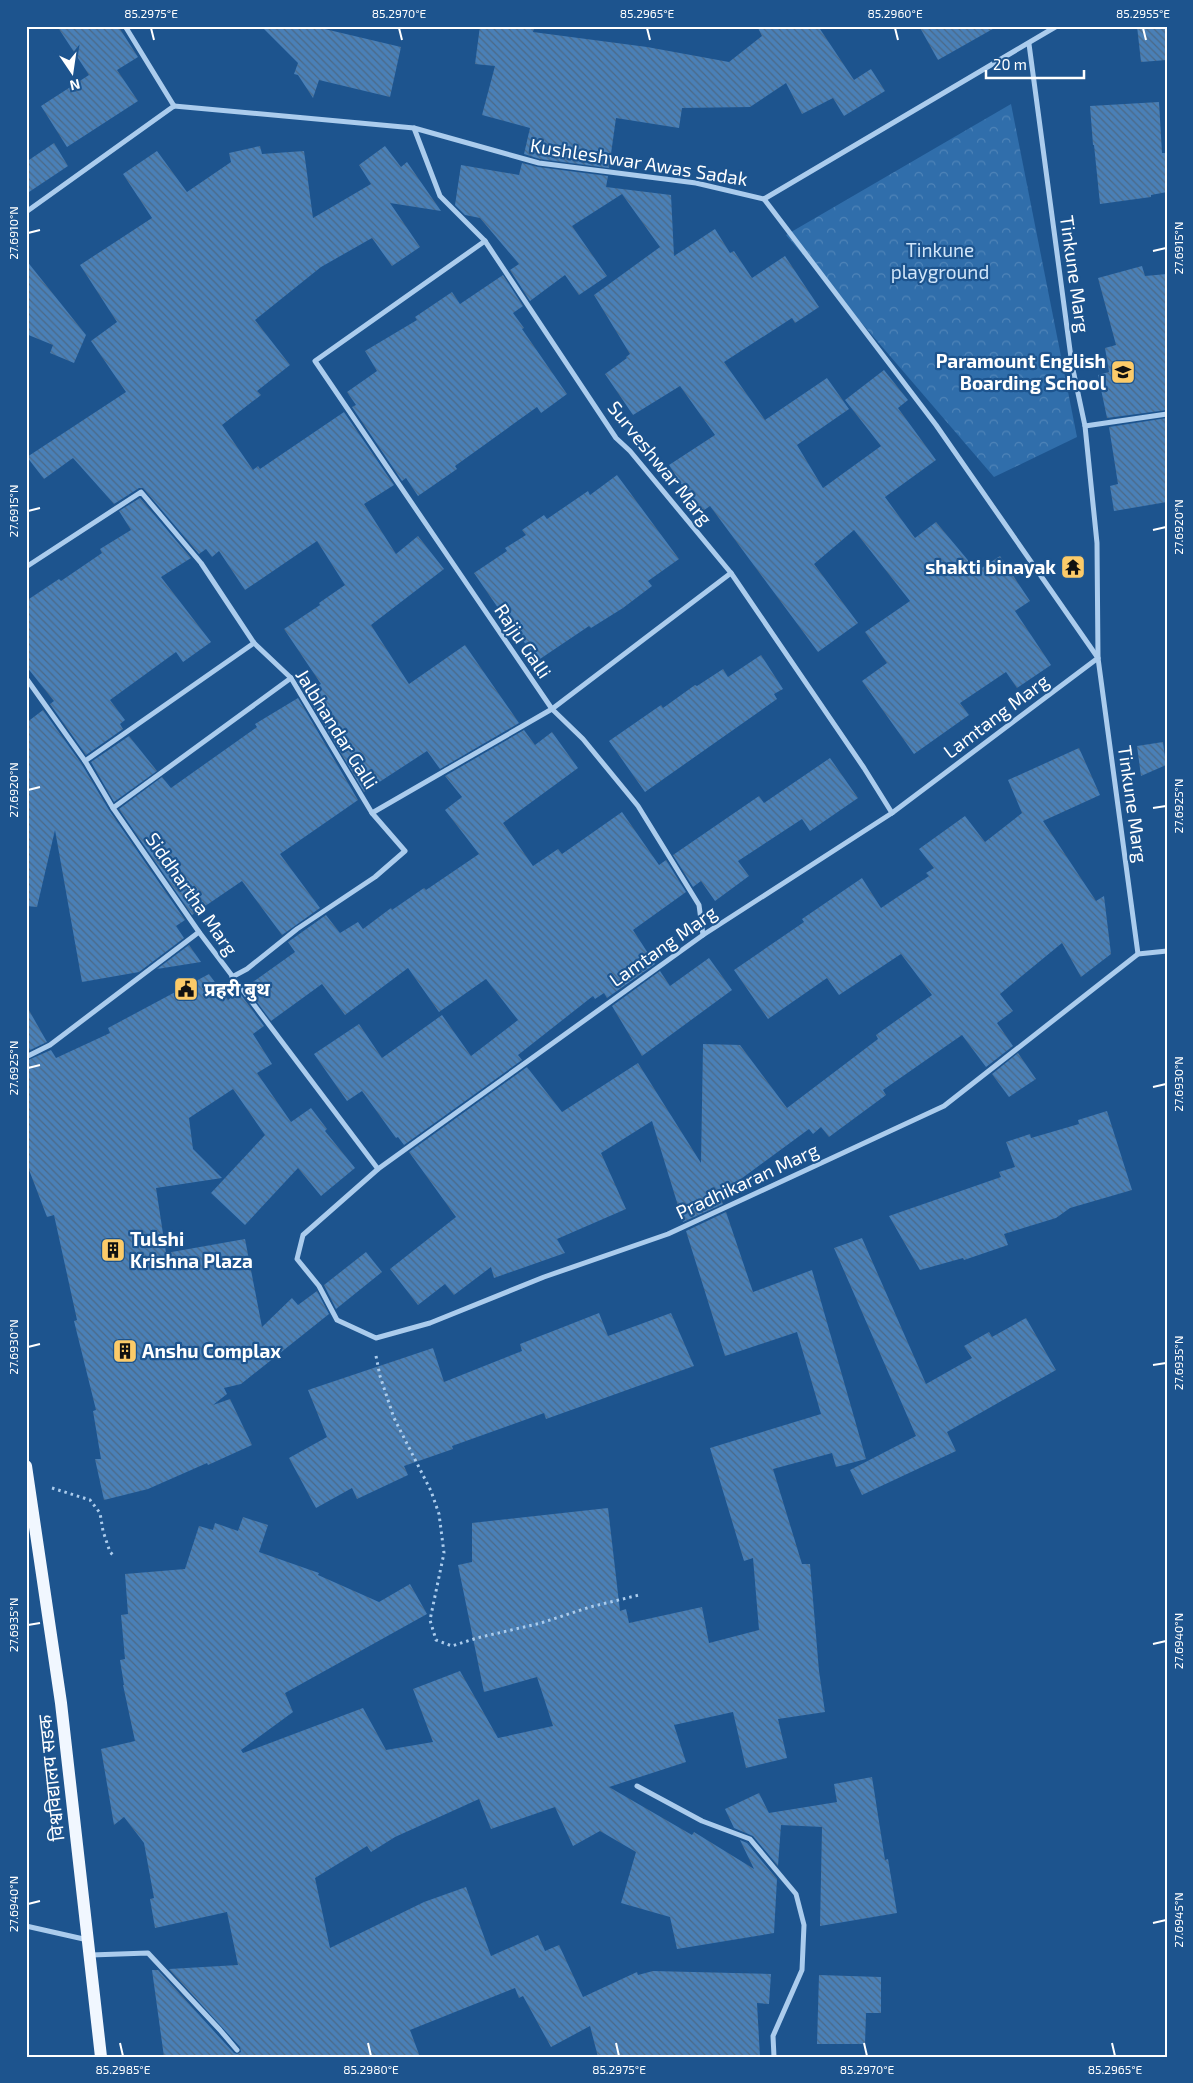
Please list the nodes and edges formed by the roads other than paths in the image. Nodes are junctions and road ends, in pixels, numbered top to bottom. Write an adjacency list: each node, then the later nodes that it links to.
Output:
1 (125, 26): 4 (street)
2 (1056, 26): 3 (street, Kushleshwar Awas Sadak)
3 (1029, 44): 6 (street, Kushleshwar Awas Sadak); 10 (street, Tinkune Marg)
4 (174, 106): 5 (street, Kushleshwar Awas Sadak); 7 (street)
5 (414, 128): 6 (street, Kushleshwar Awas Sadak); 8 (street, Surveshwar Marg)
6 (764, 198): 14 (street, Tinkune Marg)
7 (26, 212)
8 (485, 241): 12 (street, Surveshwar Marg); 17 (street, Rajju Galli)
9 (1167, 414): 10 (street)
10 (1085, 426): 14 (street, Tinkune Marg)
11 (26, 567): 13 (street, Jalbhandar Galli)
12 (731, 573): 17 (street); 21 (street, Surveshwar Marg)
13 (254, 643): 16 (street, Jalbhandar Galli); 18 (street)
14 (1098, 658): 21 (street, Lamtang Marg); 25 (street, Tinkune Marg)
15 (26, 678): 18 (street, Siddhartha Marg)
16 (291, 678): 19 (street); 20 (street, Jalbhandar Galli)
17 (552, 709): 20 (street); 23 (street, Rajju Galli)
18 (85, 761): 19 (street, Siddhartha Marg)
19 (113, 808): 22 (street, Siddhartha Marg)
20 (372, 813): 26 (street, Jalbhandar Galli)
21 (892, 813): 23 (street, Lamtang Marg)
22 (199, 932): 26 (street, Siddhartha Marg); 27 (street)
23 (703, 935): 28 (street, Lamtang Marg)
24 (1167, 951): 25 (street)
25 (1138, 954): 29 (street, Pradhikaran Marg)
26 (232, 977): 28 (street, Siddhartha Marg)
27 (26, 1057)
28 (378, 1170): 29 (street, Lamtang Marg)
29 (319, 1286)
30 (26, 1466): 33 (main road, विश्वविद्यालय सडक)
31 (637, 1786): 37 (street)
32 (26, 1926): 33 (street)
33 (88, 1940): 34 (main road, विश्वविद्यालय सडक)
34 (90, 1955): 35 (street); 36 (main road, विश्वविद्यालय सडक)
35 (236, 2050)
36 (102, 2057)
37 (774, 2057)

